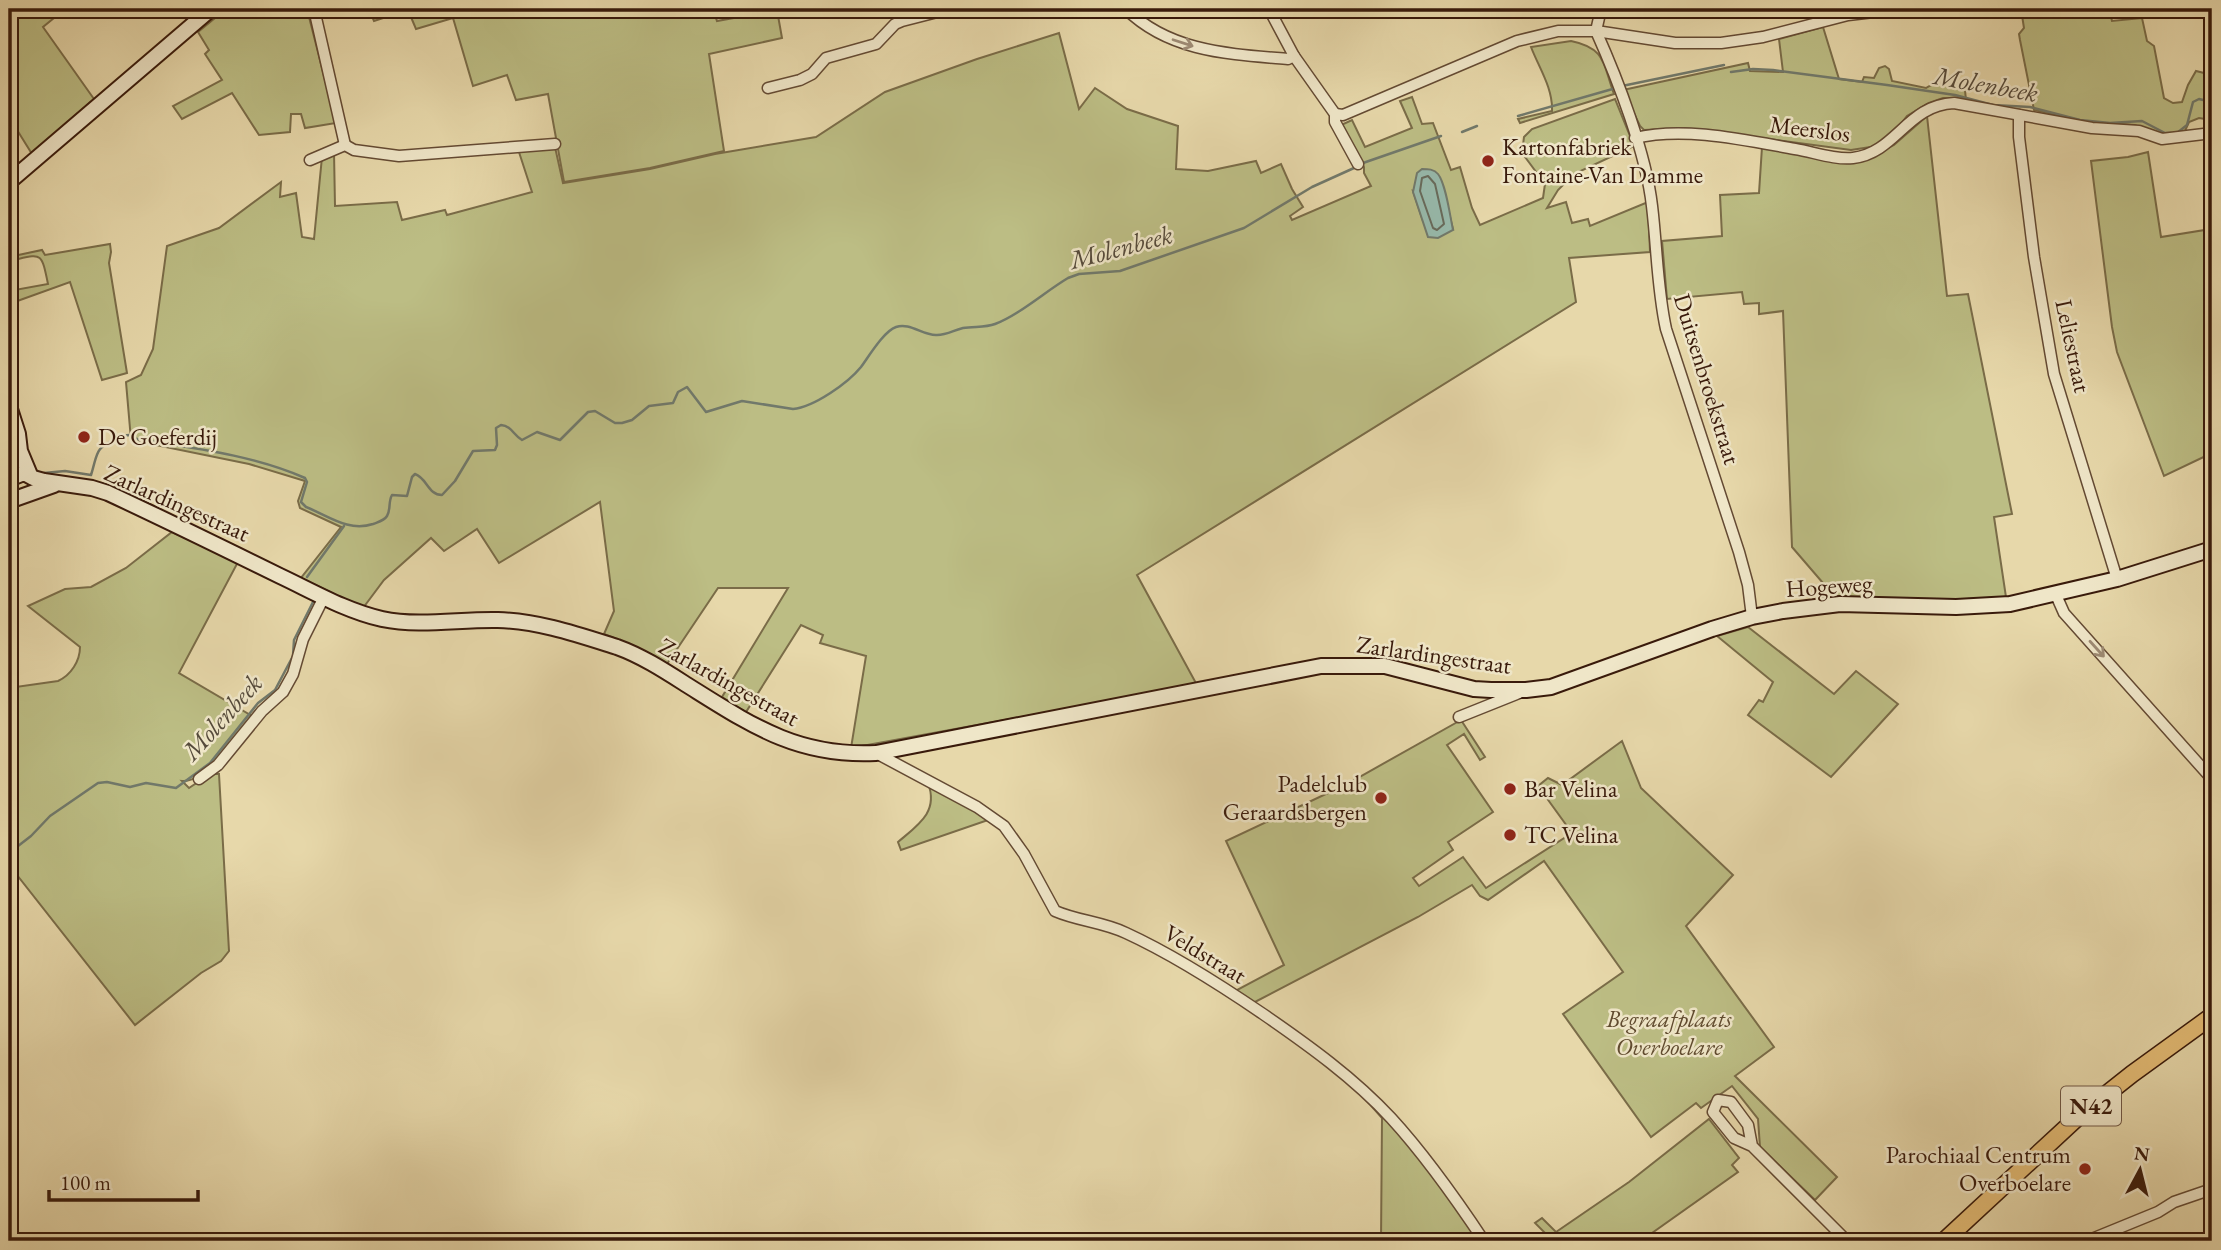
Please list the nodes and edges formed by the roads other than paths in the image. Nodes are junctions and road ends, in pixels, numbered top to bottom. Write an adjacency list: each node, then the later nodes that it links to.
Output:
1 (211, 9): 19 (street)
2 (314, 9): 16 (street)
3 (949, 9): 10 (street)
4 (1126, 9): 9 (street, one-way to 9)
5 (1269, 9): 9 (street)
6 (1601, 9): 8 (street)
7 (1899, 9): 8 (street)
8 (1596, 31): 11 (street); 14 (street, Duitsenbroekstraat)
9 (1294, 56): 11 (street)
10 (768, 88)
11 (1335, 114): 18 (street)
12 (2019, 116): 13 (street, Meerslos); 14 (street, Meerslos); 26 (street, Leliestraat)
13 (2212, 134)
14 (1636, 138): 29 (street, Duitsenbroekstraat)
15 (555, 144): 16 (street)
16 (345, 145): 17 (street)
17 (310, 160)
18 (1358, 164)
19 (9, 182)
20 (9, 405): 21 (street)
21 (20, 451): 22 (street); 23 (street)
22 (12, 481): 23 (street)
23 (29, 485): 24 (street, Zarlardingestraat); 28 (street, Zarlardingestraat)
24 (9, 500)
25 (2212, 550): 26 (street, Hogeweg)
26 (2117, 579): 27 (street, Hogeweg)
27 (2056, 595): 29 (street, Hogeweg); 34 (street, one-way to 34)
28 (324, 597): 32 (street, Zarlardingestraat); 33 (street)
29 (1752, 617): 30 (street, Hogeweg)
30 (1526, 690): 31 (street, Hogeweg); 32 (street, Zarlardingestraat)
31 (1459, 717)
32 (876, 753): 39 (street, Veldstraat)
33 (199, 779)
34 (2212, 779)
35 (2212, 1016): 38 (main road, N42)
36 (1752, 1146): 36 (street); 40 (street)
37 (2212, 1189): 43 (street)
38 (1980, 1210): 41 (main road, N42); 42 (main road, N42)
39 (1483, 1241)
40 (1847, 1241)
41 (1944, 1241)
42 (1959, 1241)
43 (2087, 1241)

